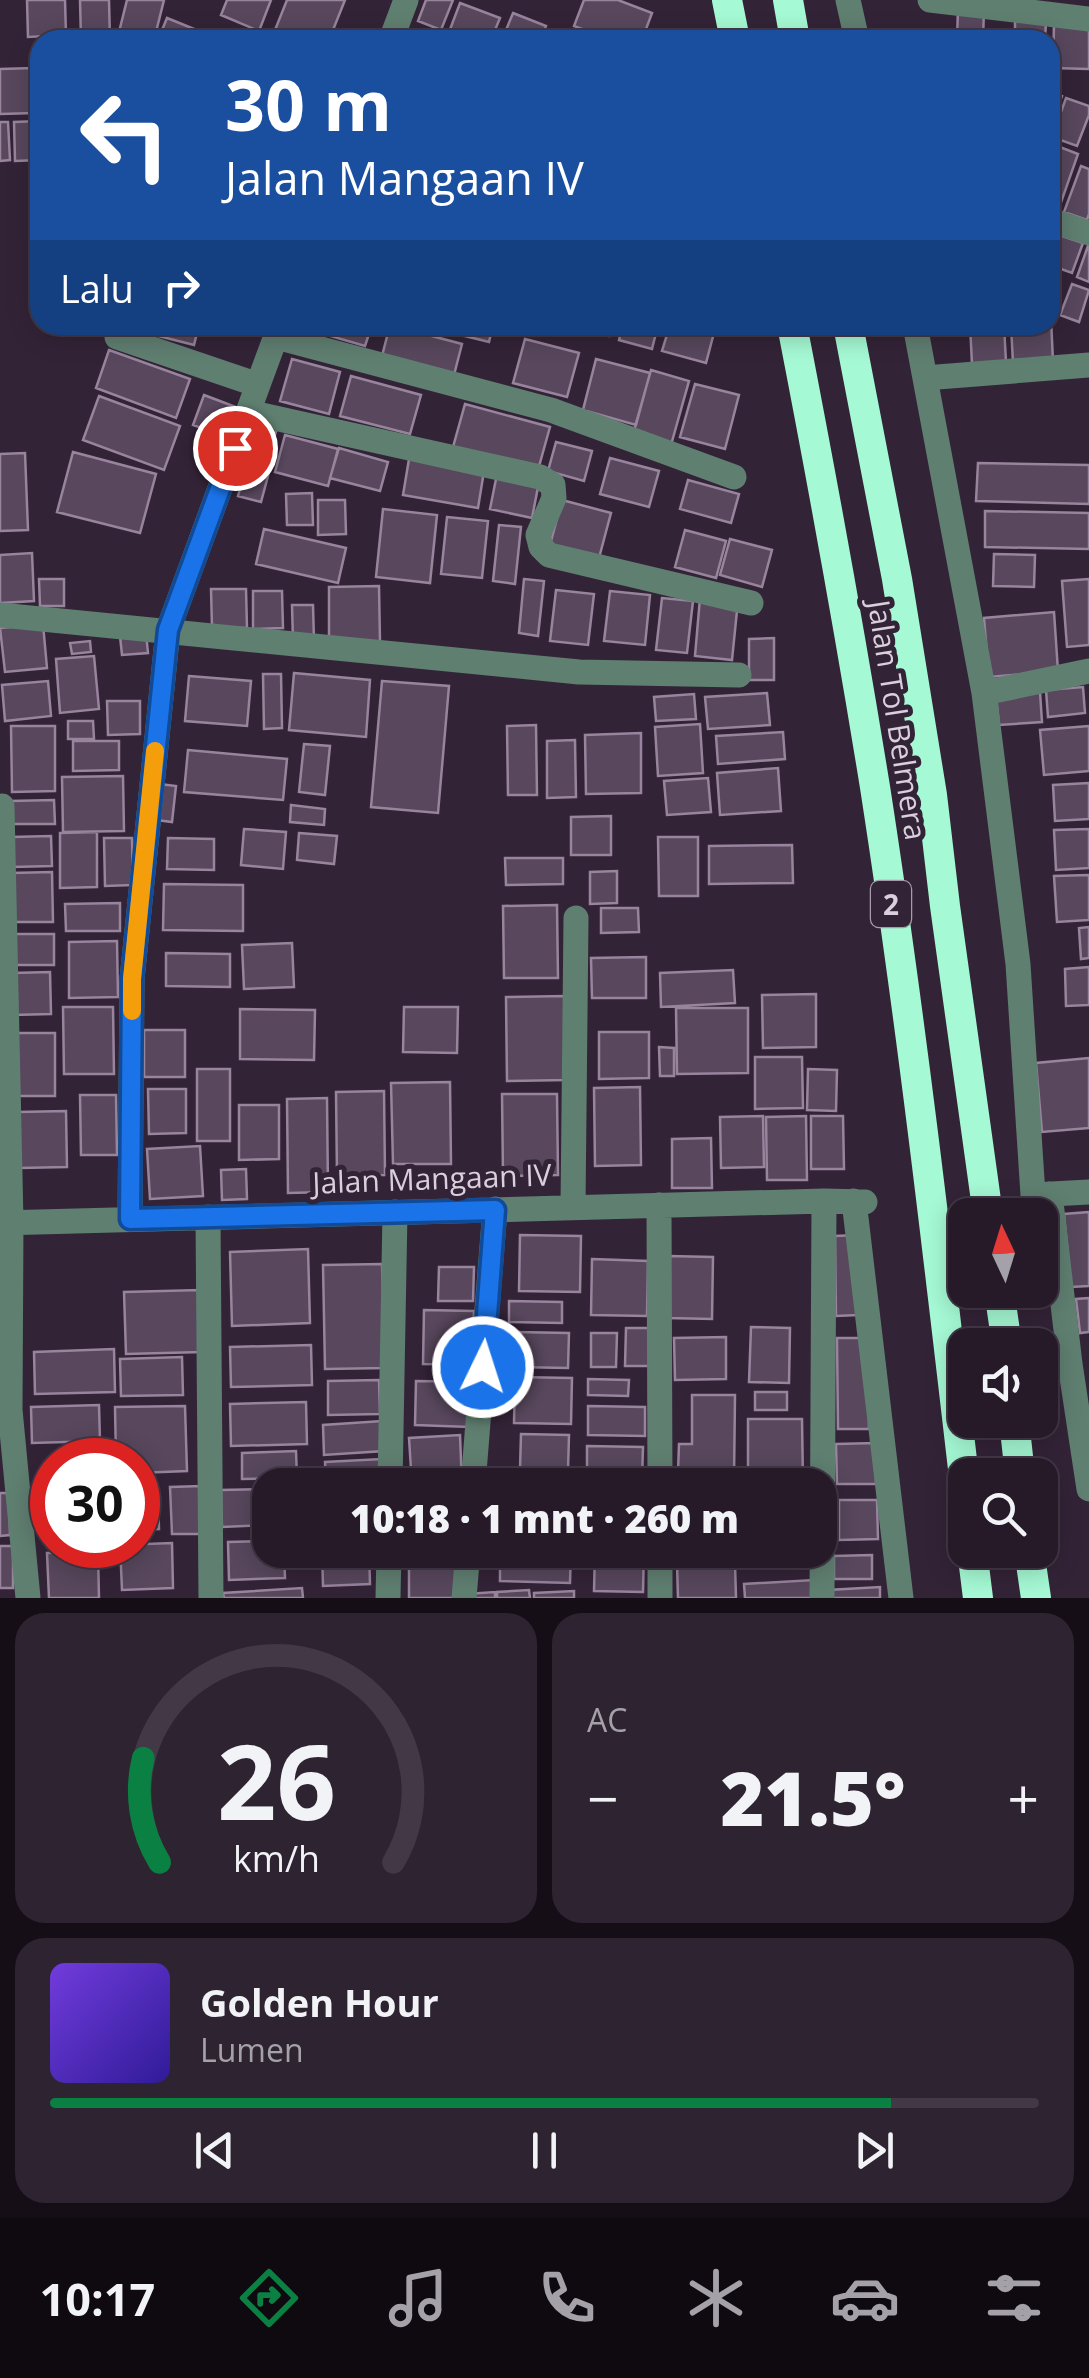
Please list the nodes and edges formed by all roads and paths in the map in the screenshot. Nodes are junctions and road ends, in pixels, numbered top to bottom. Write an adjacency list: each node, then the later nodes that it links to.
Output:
1 (406, 0): 7 (street)
2 (727, 0): 8 (highway)
3 (788, 0): 9 (highway)
4 (848, 0): 10 (street)
5 (930, 0): 6 (street)
6 (1089, 19)
7 (394, 30)
8 (733, 30)
9 (794, 30)
10 (855, 30)
11 (1060, 223): 12 (street)
12 (1089, 233)
13 (277, 335): 21 (street)
14 (292, 335): 23 (street)
15 (794, 335): 44 (highway, Jalan Tol Belmera / 2)
16 (850, 335): 34 (highway, Jalan Tol Belmera / 2)
17 (917, 335): 20 (street)
18 (117, 337): 21 (street)
19 (1089, 365): 20 (street)
20 (925, 378): 29 (street)
21 (258, 385): 22 (street)
22 (248, 412): 24 (street); 26 (street)
23 (734, 477)
24 (751, 603)
25 (0, 615): 26 (street)
26 (168, 630): 28 (street); 41 (street)
27 (1089, 671): 29 (street)
28 (739, 675)
29 (984, 693): 33 (street)
30 (2, 806): 42 (street)
31 (576, 918): 37 (street)
32 (1089, 1192): 33 (street)
33 (1042, 1195): 48 (street)
34 (986, 1198)
35 (824, 1201): 36 (street, Jalan Mangaan IV); 59 (street); 60 (street, Jalan Mangaan IV)
36 (659, 1205): 37 (street, Jalan Mangaan IV); 47 (street)
37 (573, 1207): 38 (street, Jalan Mangaan IV)
38 (495, 1210): 39 (street, Jalan Mangaan IV); 46 (street)
39 (396, 1212): 40 (street, Jalan Mangaan IV); 45 (street)
40 (208, 1217): 41 (street, Jalan Mangaan IV); 55 (street)
41 (130, 1219): 42 (street, Jalan Mangaan IV)
42 (6, 1223): 43 (street)
43 (5, 1410): 54 (street)
44 (962, 1458)
45 (390, 1468)
46 (475, 1468)
47 (660, 1468)
48 (1089, 1489)
49 (388, 1568): 56 (street)
50 (466, 1568): 57 (street)
51 (660, 1568): 58 (street)
52 (974, 1568): 61 (highway)
53 (1032, 1568): 62 (highway)
54 (28, 1598)
55 (211, 1598)
56 (388, 1598)
57 (464, 1598)
58 (660, 1598)
59 (822, 1598)
60 (901, 1598)
61 (978, 1598)
62 (1036, 1598)

